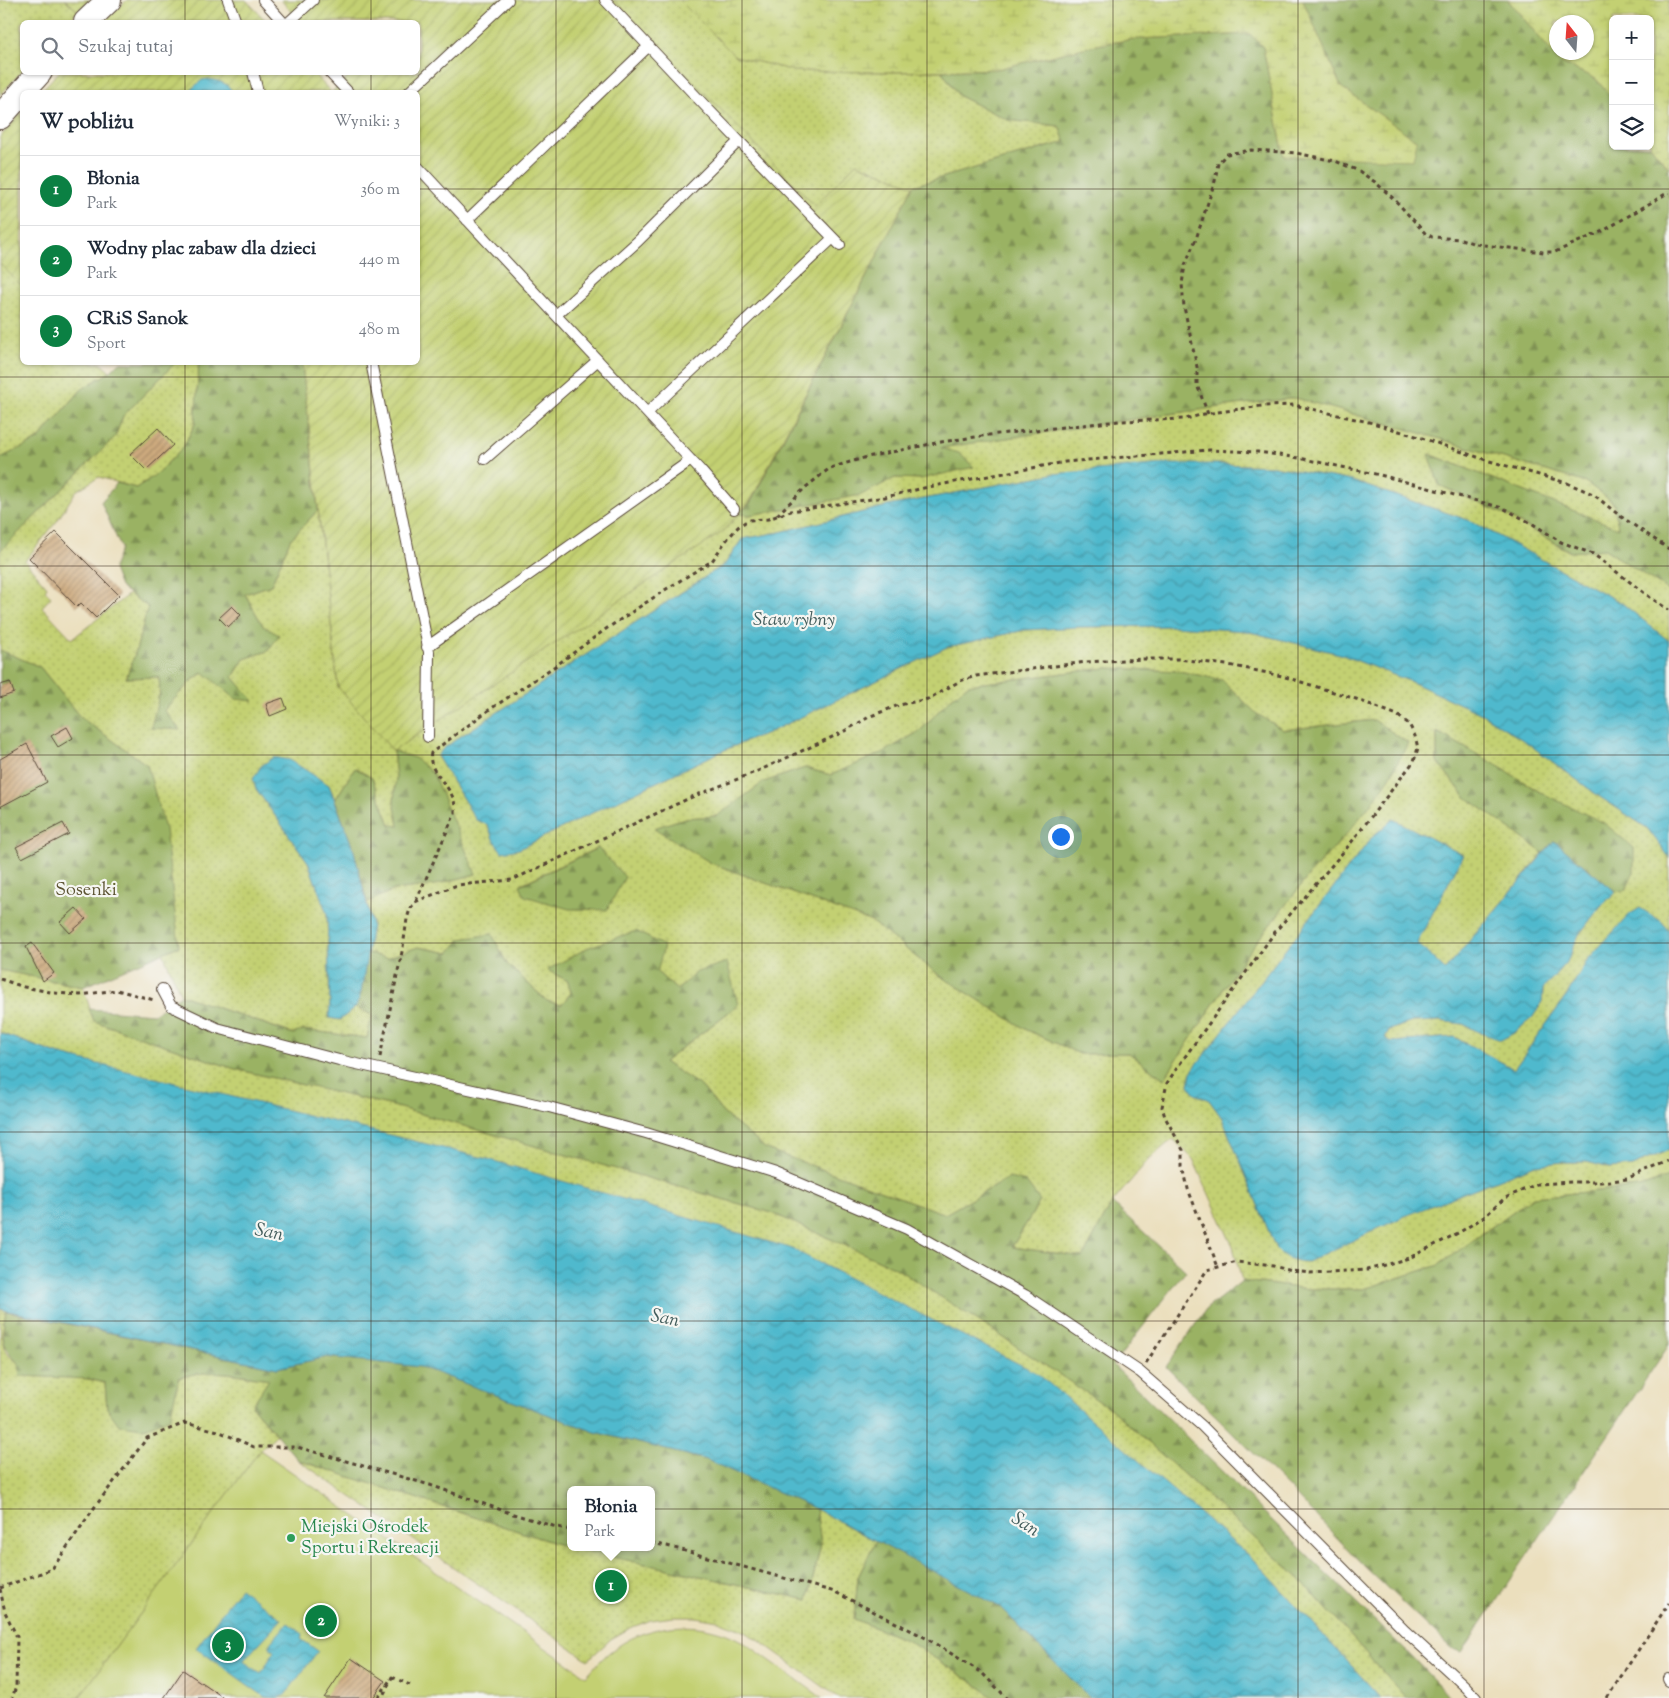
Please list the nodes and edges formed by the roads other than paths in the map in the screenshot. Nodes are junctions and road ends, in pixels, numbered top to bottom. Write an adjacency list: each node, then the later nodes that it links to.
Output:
1 (109, 0): 7 (street)
2 (228, 0): 8 (lane)
3 (263, 0): 9 (lane)
4 (313, 0): 10 (lane)
5 (508, 0): 18 (lane)
6 (605, 0): 11 (lane)
7 (88, 20)
8 (235, 20)
9 (282, 20)
10 (291, 20)
11 (649, 46): 21 (lane); 23 (lane)
12 (37, 75): 15 (street)
13 (254, 75): 16 (lane)
14 (332, 75): 17 (lane)
15 (24, 90)
16 (258, 90)
17 (346, 90)
18 (411, 90)
19 (20, 94): 20 (street)
20 (0, 117)
21 (739, 141): 24 (lane); 27 (lane)
22 (420, 169): 23 (lane)
23 (466, 220): 24 (lane)
24 (556, 315): 25 (lane)
25 (598, 360): 27 (lane); 28 (lane)
26 (372, 365): 31 (lane)
27 (647, 412): 29 (lane)
28 (486, 459)
29 (691, 460): 30 (lane); 31 (lane)
30 (734, 509)
31 (428, 647): 32 (lane)
32 (428, 737)
33 (162, 990): 34 (lane)
34 (1476, 1698)

